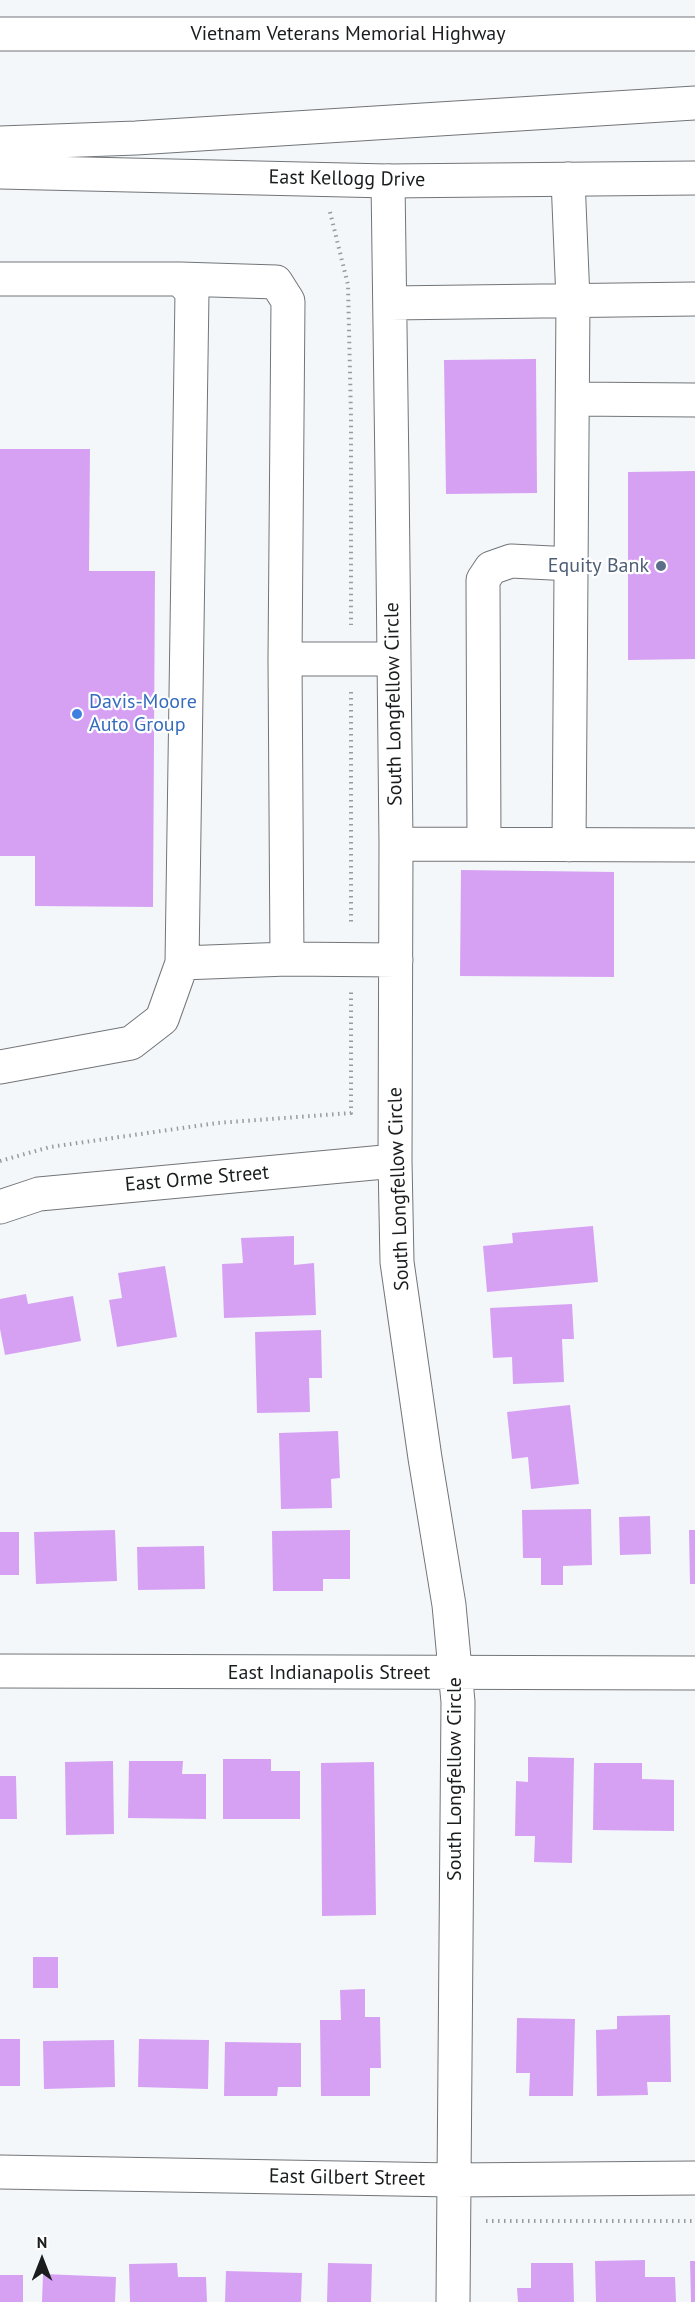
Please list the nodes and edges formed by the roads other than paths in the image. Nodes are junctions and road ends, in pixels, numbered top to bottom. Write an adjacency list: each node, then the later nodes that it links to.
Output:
1 (0, 34): 2 (main road, Vietnam Veterans Memorial Highway)
2 (695, 34)
3 (695, 103): 4 (main road)
4 (0, 143)
5 (0, 172): 8 (main road, East Kellogg Drive)
6 (695, 178): 7 (main road, East Kellogg Drive)
7 (568, 179): 8 (main road, East Kellogg Drive); 12 (main road)
8 (388, 181): 13 (main road, South Longfellow Circle)
9 (0, 279): 10 (main road)
10 (180, 279): 17 (main road); 25 (main road)
11 (695, 299): 12 (main road)
12 (573, 300): 13 (main road); 14 (main road)
13 (390, 303): 18 (main road, South Longfellow Circle)
14 (573, 399): 15 (main road); 16 (main road)
15 (695, 400)
16 (572, 564): 20 (main road); 21 (main road)
17 (285, 659): 18 (main road); 23 (main road)
18 (394, 659): 19 (main road, South Longfellow Circle)
19 (396, 844): 20 (main road); 24 (main road, South Longfellow Circle)
20 (484, 844): 21 (main road)
21 (569, 845): 22 (main road)
22 (695, 845)
23 (287, 959): 24 (main road); 25 (main road)
24 (396, 960): 27 (main road, South Longfellow Circle)
25 (182, 963): 26 (main road)
26 (0, 1067)
27 (395, 1161): 28 (main road, East Orme Street); 31 (main road, South Longfellow Circle)
28 (0, 1207)
29 (0, 1671): 31 (main road, East Indianapolis Street)
30 (695, 1673): 31 (main road, East Indianapolis Street)
31 (455, 1674): 34 (main road, South Longfellow Circle)
32 (0, 2172): 34 (main road, East Gilbert Street)
33 (695, 2178): 34 (main road, East Gilbert Street)
34 (453, 2180): 35 (main road, South Longfellow Circle)
35 (453, 2302)

